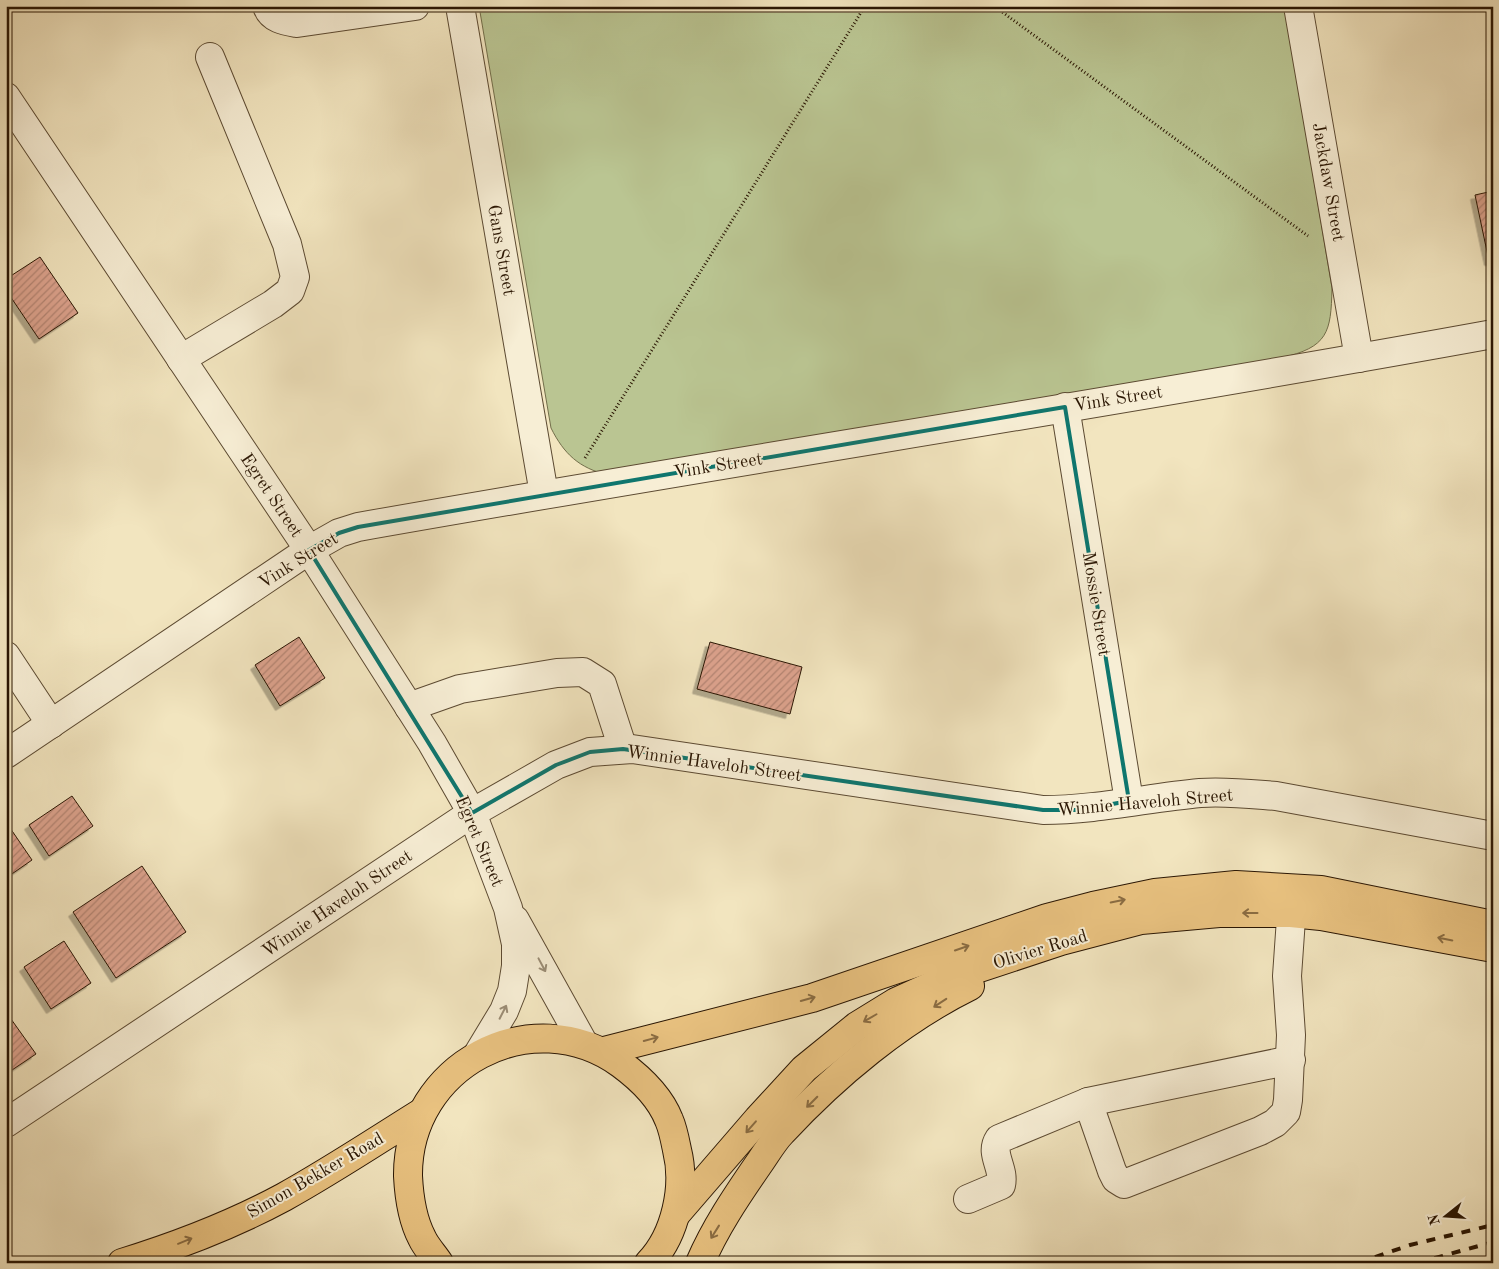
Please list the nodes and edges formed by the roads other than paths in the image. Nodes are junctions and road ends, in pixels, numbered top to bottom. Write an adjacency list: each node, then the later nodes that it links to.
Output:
1 (267, 6): 5 (street)
2 (415, 6): 5 (street)
3 (460, 6): 12 (street, Gans Street)
4 (1298, 6): 9 (street, Jackdaw Street)
5 (319, 13)
6 (210, 57): 10 (street)
7 (6, 97): 10 (street, Egret Street)
8 (1493, 334): 9 (street, Vink Street)
9 (1359, 358): 11 (street, Vink Street)
10 (181, 359): 13 (street, Egret Street)
11 (1065, 407): 12 (street, Vink Street); 19 (street, Mossie Street)
12 (555, 492): 13 (street, Vink Street)
13 (309, 550): 15 (street, Egret Street); 16 (street, Vink Street)
14 (6, 656): 16 (street)
15 (409, 707): 17 (street); 20 (street, Egret Street)
16 (51, 724): 18 (street, Vink Street)
17 (623, 749): 19 (street, Winnie Haveloh Street); 20 (street, Winnie Haveloh Street)
18 (6, 754)
19 (1129, 801): 21 (street, Winnie Haveloh Street)
20 (472, 813): 23 (street, Egret Street); 32 (street, Winnie Haveloh Street)
21 (1493, 836)
22 (1292, 900): 24 (main road, Olivier Road); 25 (main road, Olivier Road, one-way to 25); 26 (main road, Olivier Road, one-way to 22); 27 (main road, Olivier Road, one-way to 22); 29 (street)
23 (508, 908): 27 (street, one-way to 27); 28 (street, one-way to 23)
24 (1493, 925)
25 (1061, 941): 34 (main road, Olivier Road, one-way to 34); 38 (main road, one-way to 38)
26 (1493, 948)
27 (594, 1048): 28 (main road); 34 (main road)
28 (478, 1054): 31 (main road)
29 (1291, 1060): 30 (street); 30 (street)
30 (1088, 1102): 33 (street)
31 (421, 1113): 36 (main road, Simon Bekker Road, one-way to 31); 37 (main road)
32 (6, 1123)
33 (968, 1199)
34 (676, 1214): 35 (main road)
35 (653, 1260)
36 (122, 1263)
37 (439, 1263)
38 (700, 1263)

